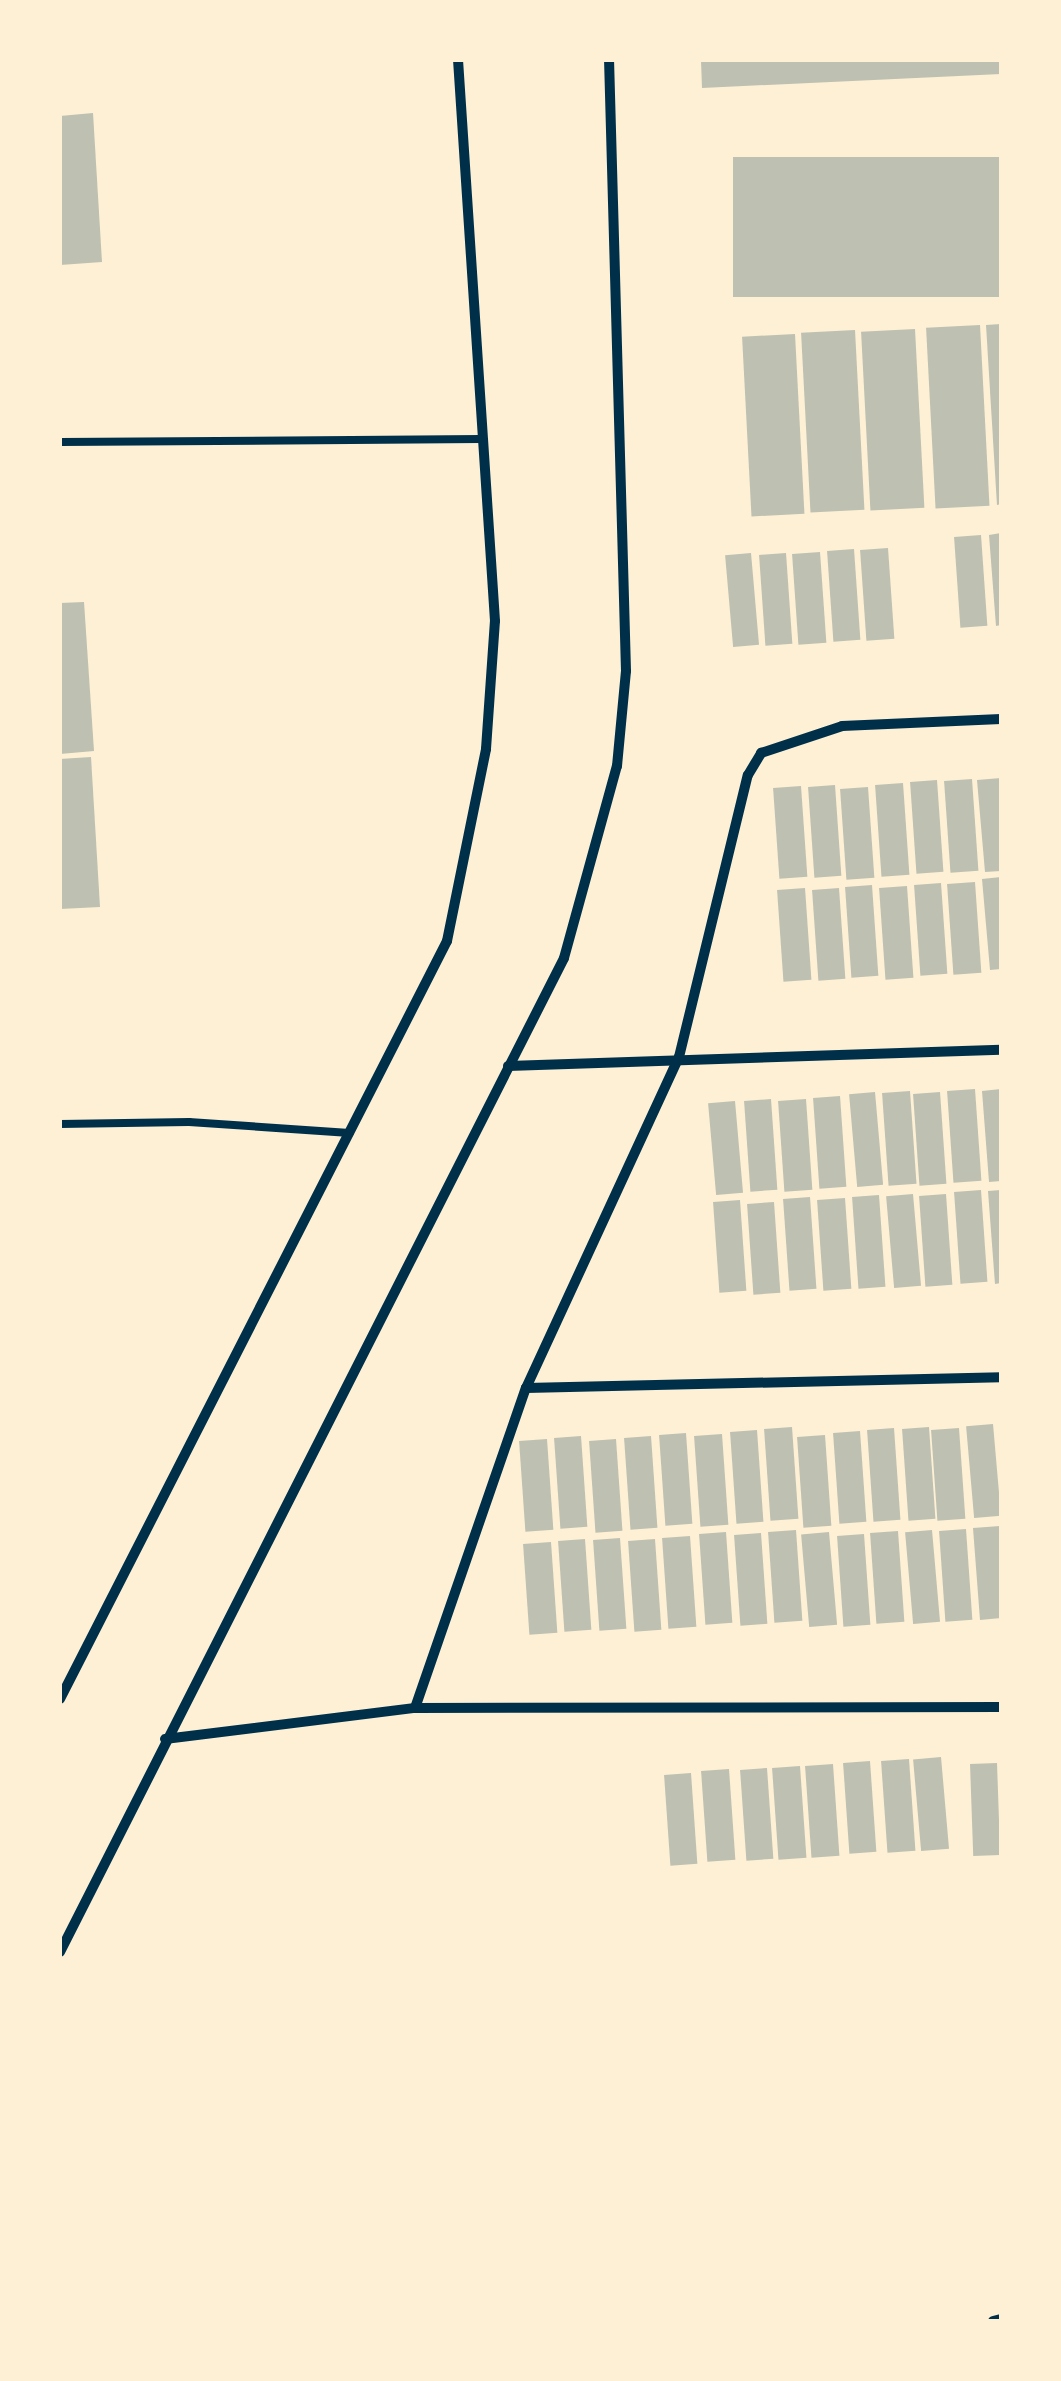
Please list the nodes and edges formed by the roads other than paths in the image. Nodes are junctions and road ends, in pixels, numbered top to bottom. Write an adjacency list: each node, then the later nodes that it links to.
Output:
1 (458, 60): 3 (street)
2 (609, 60): 8 (street)
3 (481, 438): 4 (lane); 10 (street)
4 (60, 442)
5 (1001, 719): 7 (street)
6 (1001, 1050): 7 (street)
7 (679, 1057): 8 (street); 12 (street)
8 (508, 1066): 16 (street)
9 (60, 1124): 10 (lane)
10 (352, 1134): 13 (street)
11 (1001, 1377): 12 (street)
12 (526, 1388): 15 (street)
13 (60, 1700)
14 (1001, 1707): 15 (street)
15 (415, 1708): 16 (street)
16 (165, 1739): 17 (street)
17 (60, 1952)
18 (1001, 2319): 19 (street)
19 (993, 2321)

